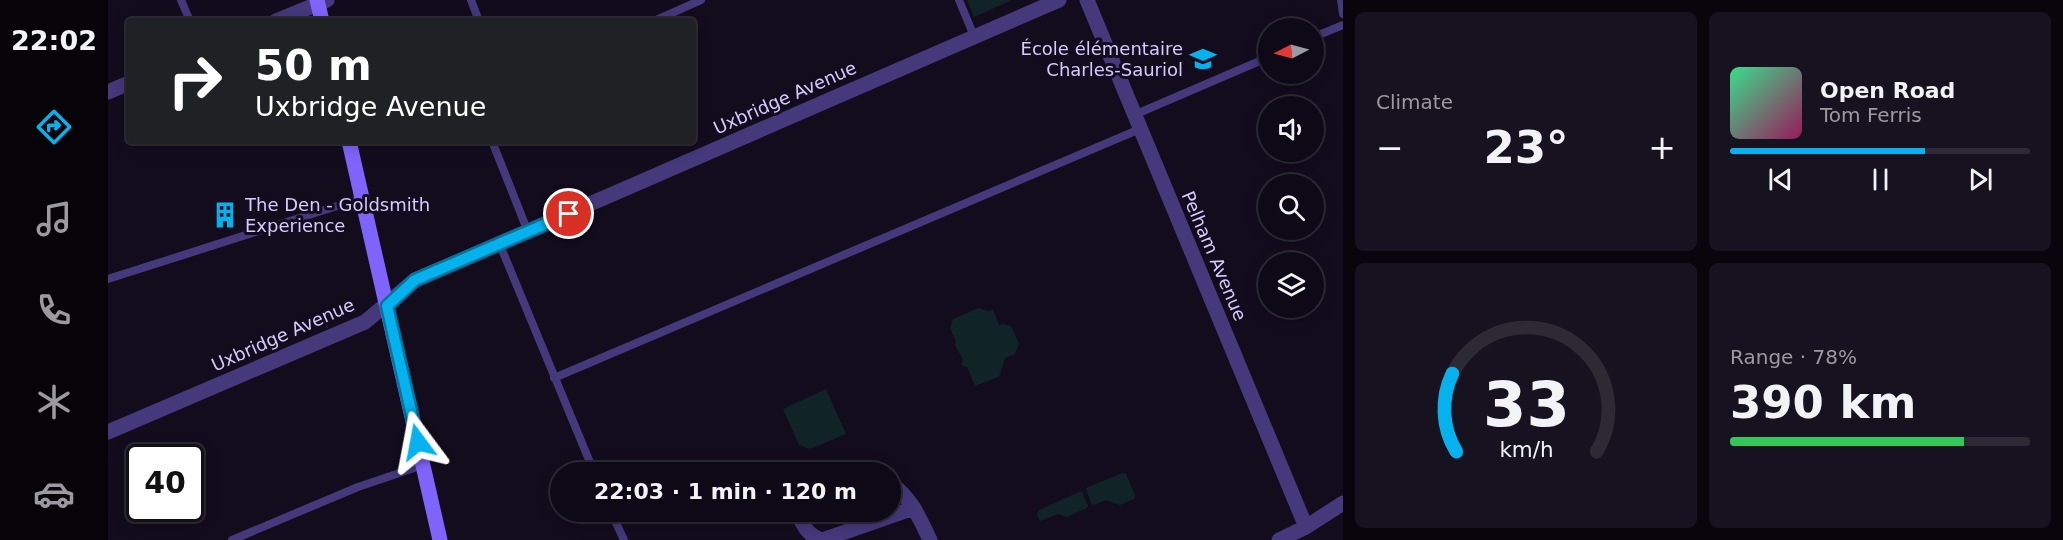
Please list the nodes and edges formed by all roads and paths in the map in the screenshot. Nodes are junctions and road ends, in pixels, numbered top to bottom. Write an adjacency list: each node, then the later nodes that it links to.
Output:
1 (181, 0): 10 (lane)
2 (471, 0): 13 (lane)
3 (701, 0): 14 (lane)
4 (959, 0): 17 (lane)
5 (1059, 0): 17 (street, Uxbridge Avenue)
6 (1087, 0): 21 (street, Pelham Avenue)
7 (1341, 0): 9 (lane)
8 (321, 1): 11 (street); 12 (street)
9 (1343, 14)
10 (189, 18)
11 (283, 18)
12 (322, 18)
13 (478, 18)
14 (661, 18)
15 (1343, 25): 16 (lane)
16 (1324, 33)
17 (974, 36): 25 (street, Uxbridge Avenue)
18 (1258, 62): 21 (lane)
19 (126, 84): 20 (street)
20 (108, 92)
21 (1137, 122): 29 (lane); 40 (street, Pelham Avenue)
22 (350, 144): 24 (street)
23 (493, 144): 25 (lane)
24 (362, 198): 27 (lane); 28 (street)
25 (528, 232): 26 (street, Uxbridge Avenue)
26 (500, 245): 28 (street, Uxbridge Avenue); 29 (lane)
27 (108, 279)
28 (387, 306): 30 (street, Uxbridge Avenue); 32 (street)
29 (554, 378): 31 (lane)
30 (108, 432)
31 (590, 462)
32 (423, 465): 41 (lane); 42 (street)
33 (901, 492): 35 (street)
34 (1343, 503): 40 (street)
35 (914, 508): 36 (street); 44 (street)
36 (901, 513)
37 (616, 522): 43 (lane)
38 (802, 522): 39 (street)
39 (874, 522)
40 (1306, 527): 45 (street)
41 (232, 540)
42 (440, 540)
43 (624, 540)
44 (930, 540)
45 (1279, 540)

